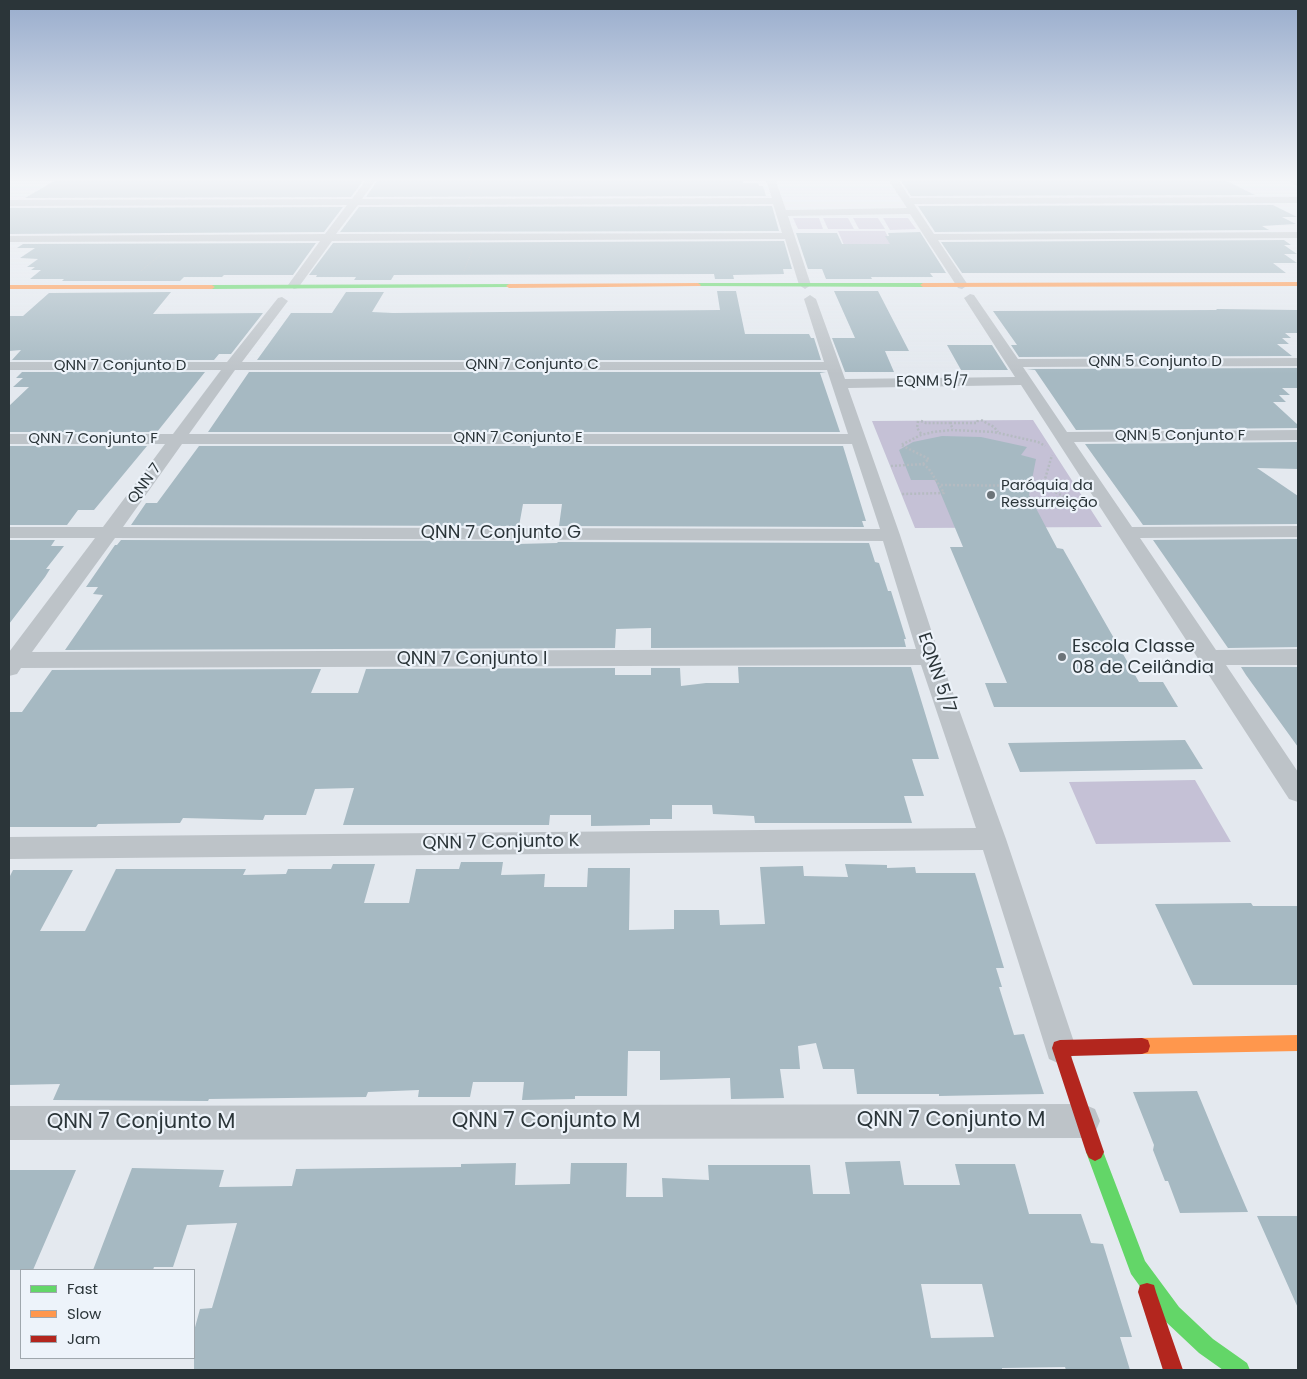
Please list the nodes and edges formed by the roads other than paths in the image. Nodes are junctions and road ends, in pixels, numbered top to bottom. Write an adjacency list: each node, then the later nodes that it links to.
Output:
1 (323, 245): 8 (street)
2 (792, 245): 11 (street, EQNN 5/7)
3 (936, 245): 9 (street)
4 (633, 284): 8 (main road); 11 (main road); 13 (main road)
5 (1081, 284): 6 (main road); 9 (main road); 15 (main road)
6 (1272, 284): 7 (main road); 12 (main road)
7 (1298, 284)
8 (294, 285): 10 (main road)
9 (962, 285): 11 (main road)
10 (9, 288)
11 (810, 293): 14 (main road); 21 (street, EQNN 5/7)
12 (1135, 297)
13 (506, 298)
14 (676, 298)
15 (975, 298): 18 (street)
16 (282, 301): 19 (street, QNN 7)
17 (1298, 362): 18 (street, QNN 5 Conjunto D)
18 (1012, 363): 22 (street)
19 (232, 365): 20 (street, QNN 7 Conjunto D); 21 (street, QNN 7 Conjunto C); 24 (street, QNN 7)
20 (9, 366)
21 (836, 375): 22 (street, EQNM 5/7); 26 (street, EQNN 5/7)
22 (1024, 381): 27 (street)
23 (1298, 435): 27 (street, QNN 5 Conjunto F)
24 (178, 438): 25 (street, QNN 7 Conjunto F); 26 (street, QNN 7 Conjunto E); 28 (street, QNN 7)
25 (9, 439)
26 (859, 439): 32 (street, EQNN 5/7)
27 (1053, 445): 31 (street)
28 (111, 531): 30 (street, QNN 7 Conjunto G); 32 (street, QNN 7 Conjunto G); 36 (street, QNN 7)
29 (1298, 531): 31 (street)
30 (9, 532)
31 (1126, 533): 34 (street)
32 (891, 535): 33 (street, EQNN 5/7)
33 (929, 657): 36 (street, QNN 7 Conjunto I); 38 (street, EQNN 5/7)
34 (1209, 658): 35 (street); 37 (street)
35 (1298, 658)
36 (11, 663)
37 (1298, 792)
38 (993, 839): 39 (street, QNN 7 Conjunto K); 41 (street, EQNN 5/7)
39 (9, 848)
40 (1298, 1043): 41 (main road)
41 (1060, 1048): 42 (main road)
42 (1083, 1121): 43 (street, QNN 7 Conjunto M); 44 (main road)
43 (9, 1123)
44 (1138, 1267): 45 (main road); 46 (main road)
45 (1173, 1370)
46 (1240, 1370)

